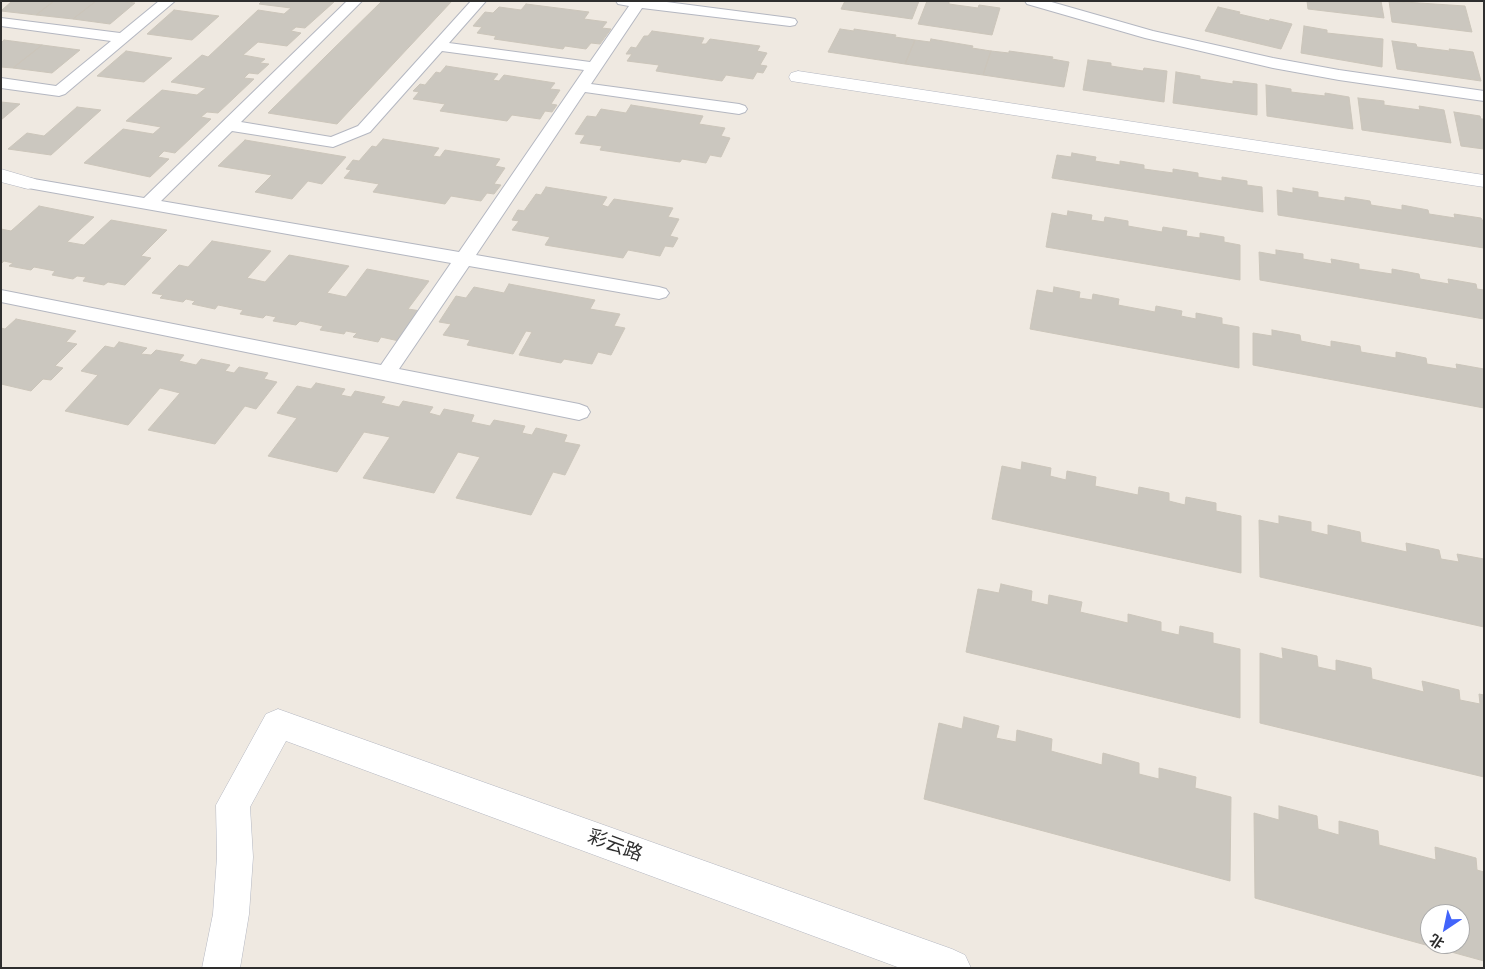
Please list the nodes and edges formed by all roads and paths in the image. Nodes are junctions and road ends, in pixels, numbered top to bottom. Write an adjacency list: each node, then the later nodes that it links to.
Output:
1 (168, 1): 8 (lane)
2 (354, 1): 16 (lane)
3 (479, 1): 9 (lane)
4 (1032, 1): 14 (lane)
5 (630, 2): 7 (lane); 10 (lane)
6 (1, 22): 8 (lane)
7 (790, 22)
8 (123, 38): 12 (lane)
9 (439, 46): 10 (lane); 16 (lane)
10 (594, 67): 13 (lane)
11 (798, 77): 18 (street)
12 (1, 84)
13 (581, 87): 15 (lane); 21 (lane)
14 (1484, 96)
15 (739, 109)
16 (228, 125): 20 (lane)
17 (1, 176): 19 (street)
18 (1484, 181)
19 (28, 183): 20 (lane)
20 (148, 204): 21 (lane)
21 (464, 259): 22 (lane); 24 (lane)
22 (658, 293)
23 (1, 296): 24 (lane)
24 (386, 373): 25 (lane)
25 (579, 412)
26 (221, 968): 27 (street, 彩云路)
27 (952, 968)

